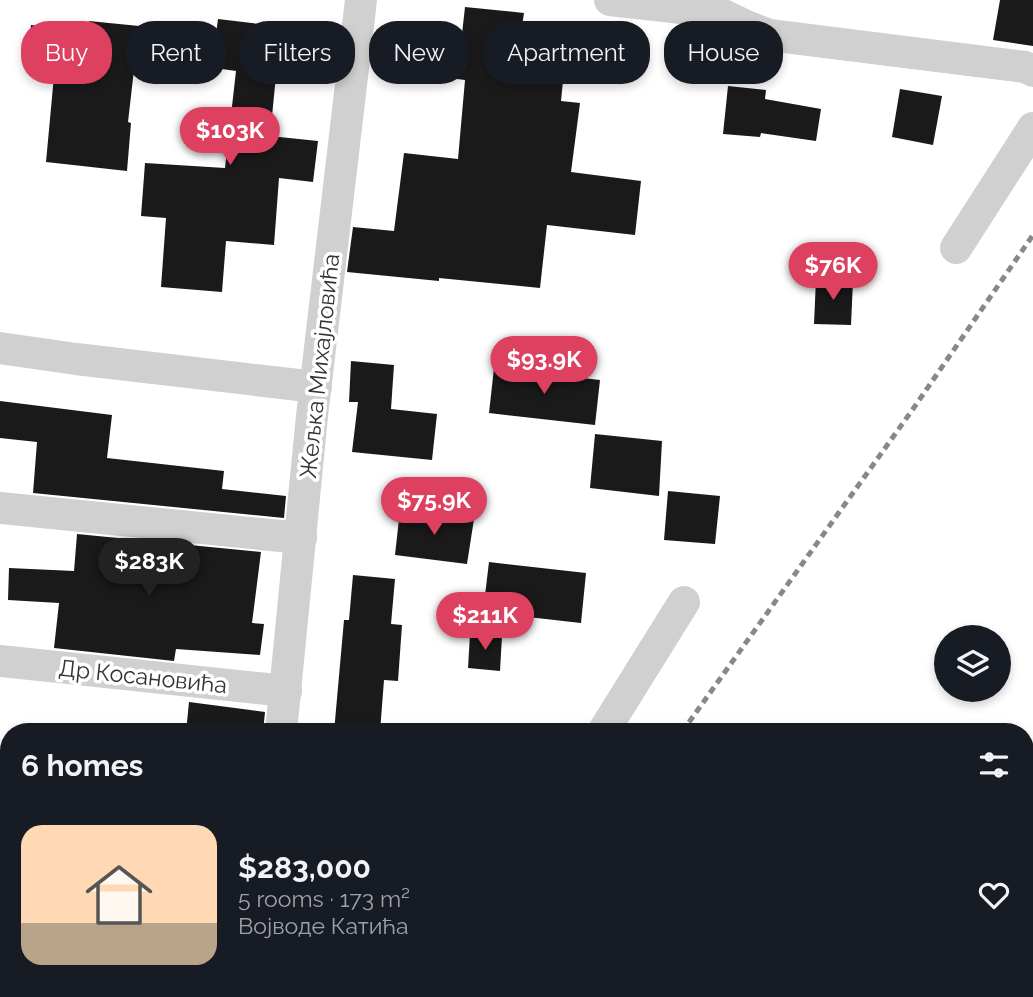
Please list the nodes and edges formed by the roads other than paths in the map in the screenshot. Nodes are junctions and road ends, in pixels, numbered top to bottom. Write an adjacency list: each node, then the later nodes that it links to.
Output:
1 (361, 0): 7 (street, Жељка Михајловића)
2 (610, 0): 3 (street)
3 (1033, 71)
4 (1033, 128): 5 (street)
5 (956, 248)
6 (0, 348): 7 (street)
7 (316, 387): 9 (street, Жељка Михајловића)
8 (0, 508): 9 (street)
9 (300, 538): 12 (street, Жељка Михајловића)
10 (684, 602): 14 (street)
11 (0, 661): 12 (street, Др Косановића)
12 (286, 691): 13 (street, Жељка Михајловића)
13 (282, 723)
14 (609, 723)

